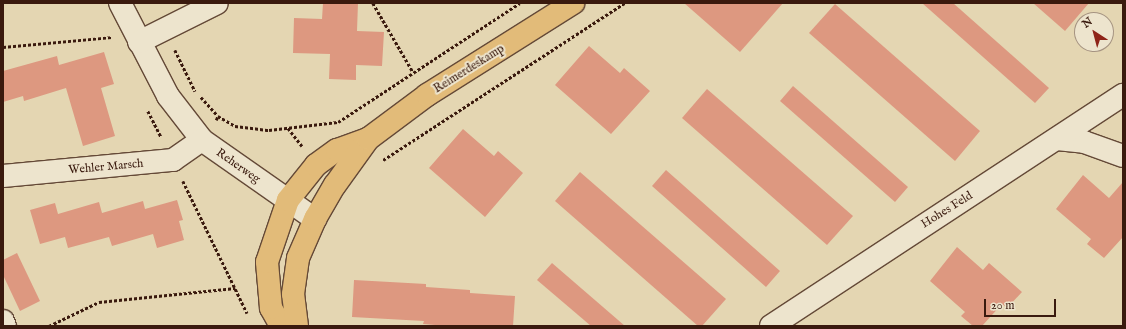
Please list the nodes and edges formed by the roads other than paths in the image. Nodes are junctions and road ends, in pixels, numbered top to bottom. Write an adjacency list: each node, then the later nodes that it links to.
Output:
1 (120, 3): 4 (street, Reherweg)
2 (217, 3): 4 (street)
3 (573, 3): 6 (main road, Reimerdeskamp)
4 (137, 38): 8 (street, Reherweg)
5 (1123, 94): 7 (street, Hohes Feld)
6 (368, 139): 11 (main road, Reimerdeskamp); 12 (main road, Reimerdeskamp)
7 (1057, 139): 9 (street); 17 (street, Hohes Feld)
8 (202, 140): 10 (street, Wehler Marsch); 11 (street, Reherweg)
9 (1123, 156)
10 (3, 176)
11 (288, 200): 12 (street, Reherweg); 15 (main road, Reimerdeskamp)
12 (315, 219): 16 (main road)
13 (3, 321): 14 (street)
14 (5, 326)
15 (281, 326)
16 (296, 326)
17 (771, 326)

